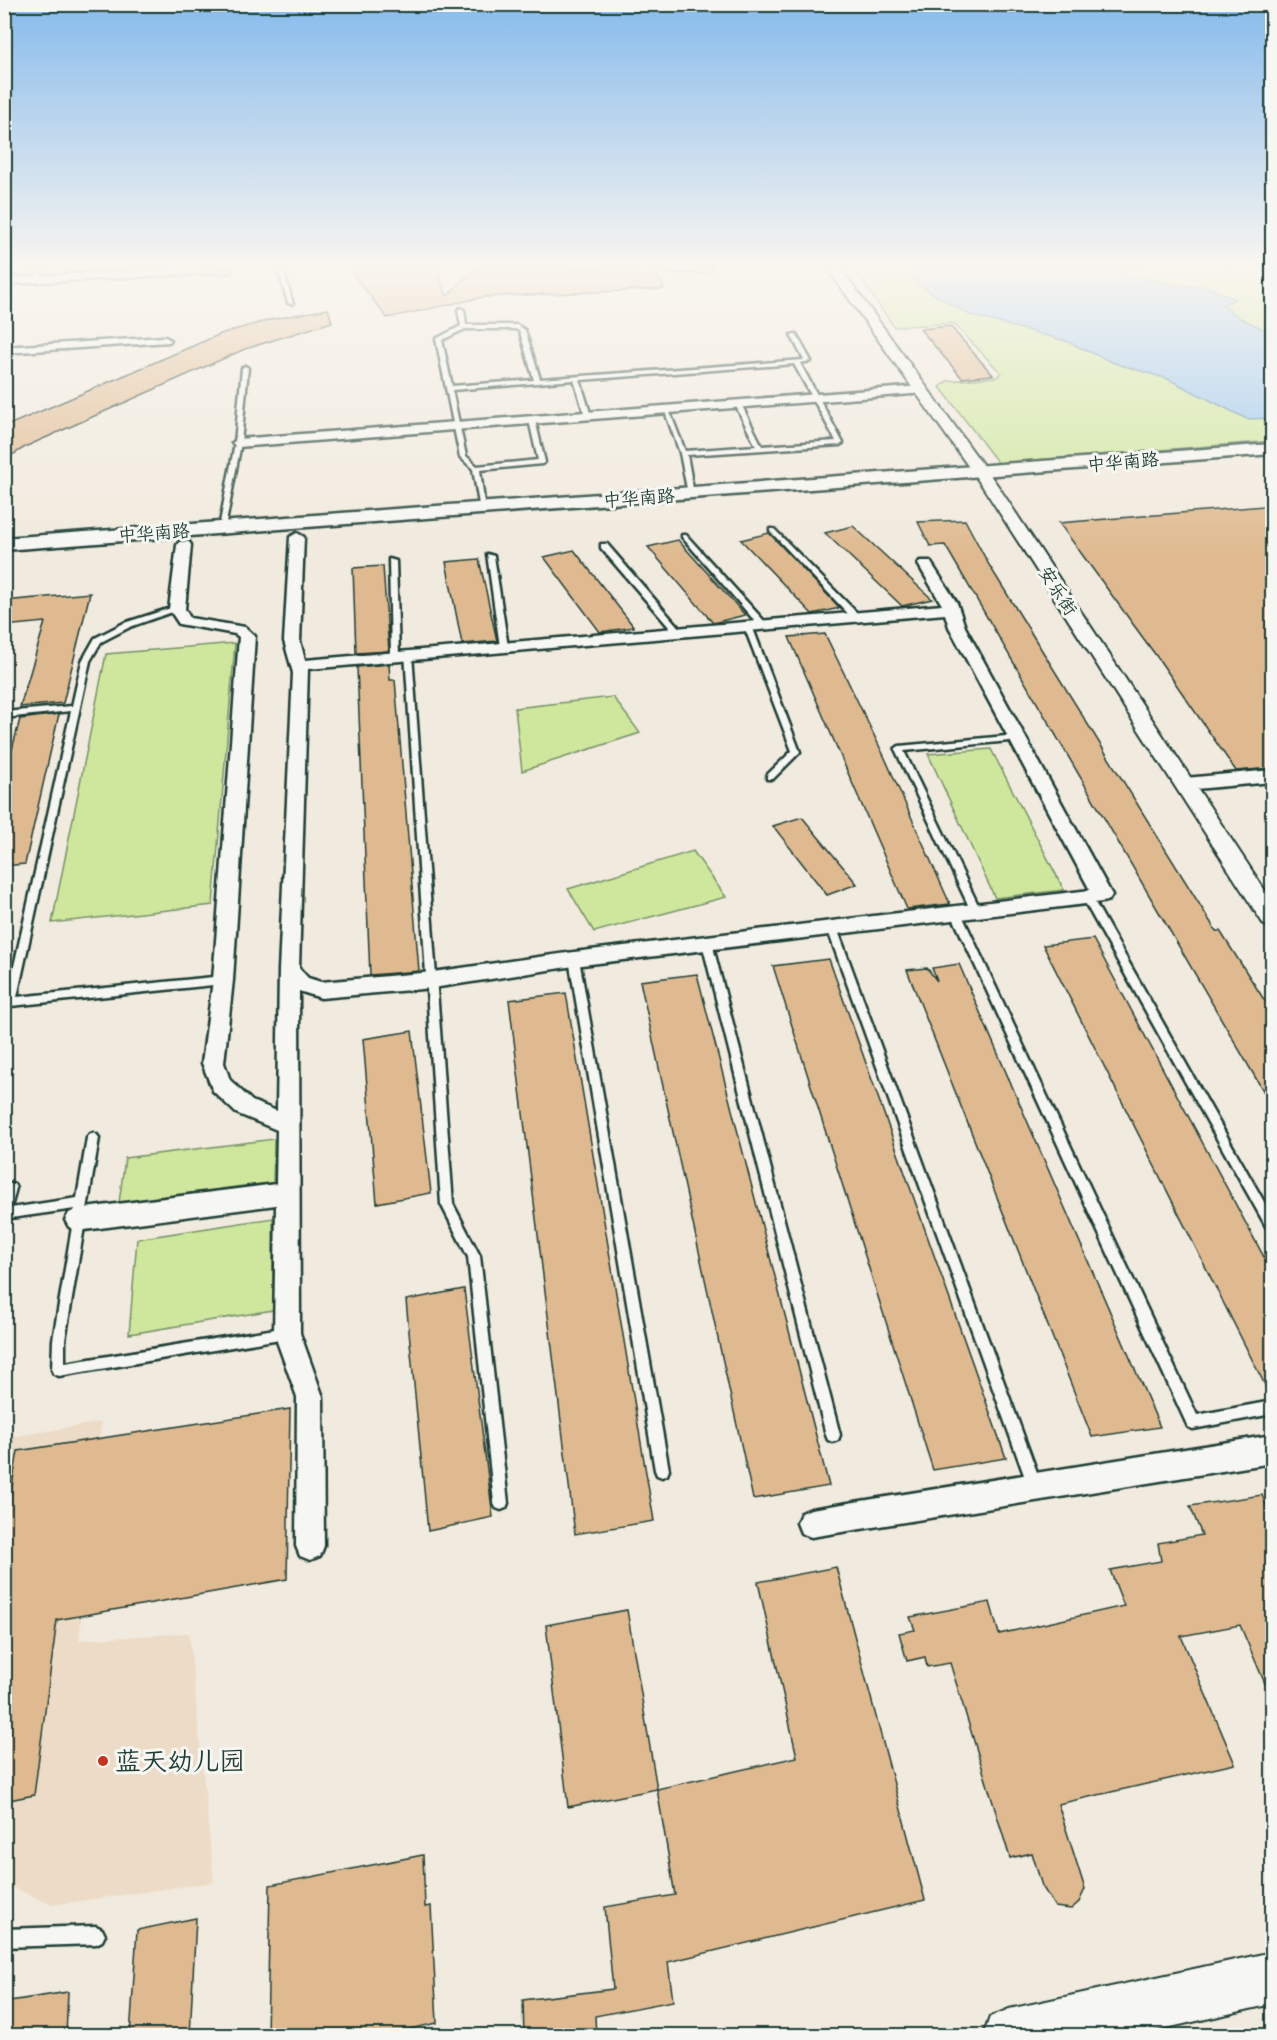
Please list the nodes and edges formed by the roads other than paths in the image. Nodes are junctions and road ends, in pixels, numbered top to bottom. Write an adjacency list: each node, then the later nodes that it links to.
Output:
1 (445, 364): 9 (lane)
2 (532, 364): 8 (lane)
3 (766, 364): 7 (lane)
4 (797, 364): 11 (lane)
5 (902, 364): 10 (street, 安乐街)
6 (245, 368): 17 (lane)
7 (576, 378): 8 (lane); 14 (lane)
8 (537, 381): 9 (lane)
9 (450, 387): 16 (lane)
10 (921, 390): 11 (street); 23 (street, 安乐街)
11 (814, 398): 12 (street); 18 (lane)
12 (738, 404): 13 (street); 18 (lane)
13 (666, 410): 14 (street); 20 (lane)
14 (588, 416): 15 (street)
15 (532, 420): 16 (street); 22 (lane)
16 (458, 426): 17 (street); 22 (lane)
17 (238, 443): 26 (lane)
18 (760, 448): 20 (lane)
19 (1272, 449): 23 (main road, 中华南路)
20 (683, 453): 24 (lane)
21 (1272, 466): 23 (main road, 中华南路)
22 (476, 468): 25 (lane)
23 (986, 480): 24 (main road, 中华南路); 29 (main road, 中华南路); 50 (street, 安乐街)
24 (691, 494): 25 (main road, 中华南路)
25 (482, 509): 26 (main road, 中华南路)
26 (222, 528): 30 (main road, 中华南路)
27 (772, 530): 39 (lane)
28 (684, 536): 40 (lane)
29 (297, 537): 31 (main road, 中华南路); 44 (street)
30 (4, 544)
31 (184, 545): 34 (main road, 中华南路); 37 (street)
32 (604, 546): 41 (lane)
33 (490, 556): 42 (lane)
34 (4, 558)
35 (392, 561): 43 (lane)
36 (925, 564): 38 (street)
37 (177, 609): 45 (lane); 59 (street)
38 (951, 609): 39 (street); 47 (street)
39 (856, 617): 40 (street)
40 (755, 626): 41 (street); 49 (lane)
41 (678, 632): 42 (street)
42 (504, 647): 43 (street)
43 (402, 656): 44 (street); 60 (lane)
44 (298, 665): 58 (street)
45 (75, 708): 46 (lane); 59 (lane)
46 (4, 715)
47 (1017, 738): 51 (street); 52 (lane)
48 (1272, 776): 50 (street)
49 (770, 777)
50 (1185, 784): 54 (street, 安乐街)
51 (1088, 899): 52 (street); 69 (lane)
52 (976, 911): 53 (street)
53 (956, 913): 55 (street); 71 (lane)
54 (1272, 919)
55 (832, 928): 56 (street); 75 (lane)
56 (707, 943): 57 (street); 72 (lane)
57 (574, 959): 60 (street); 74 (lane)
58 (289, 970): 61 (street); 62 (street)
59 (223, 980): 63 (street)
60 (433, 980): 61 (street); 76 (lane)
61 (321, 990): 62 (street)
62 (289, 1023): 63 (street)
63 (288, 1125): 66 (street)
64 (93, 1138): 68 (lane)
65 (4, 1189): 67 (lane)
66 (288, 1193): 68 (street); 70 (street)
67 (4, 1212): 68 (lane)
68 (79, 1212): 70 (lane)
69 (1272, 1226)
70 (287, 1333): 78 (street)
71 (1272, 1408)
72 (833, 1435)
73 (1272, 1449): 75 (street)
74 (662, 1470)
75 (1035, 1487): 77 (street)
76 (501, 1503)
77 (811, 1523)
78 (310, 1546)
79 (96, 1935): 80 (lane)
80 (4, 1938)
81 (1272, 1978): 82 (main road)
82 (1009, 2036)

